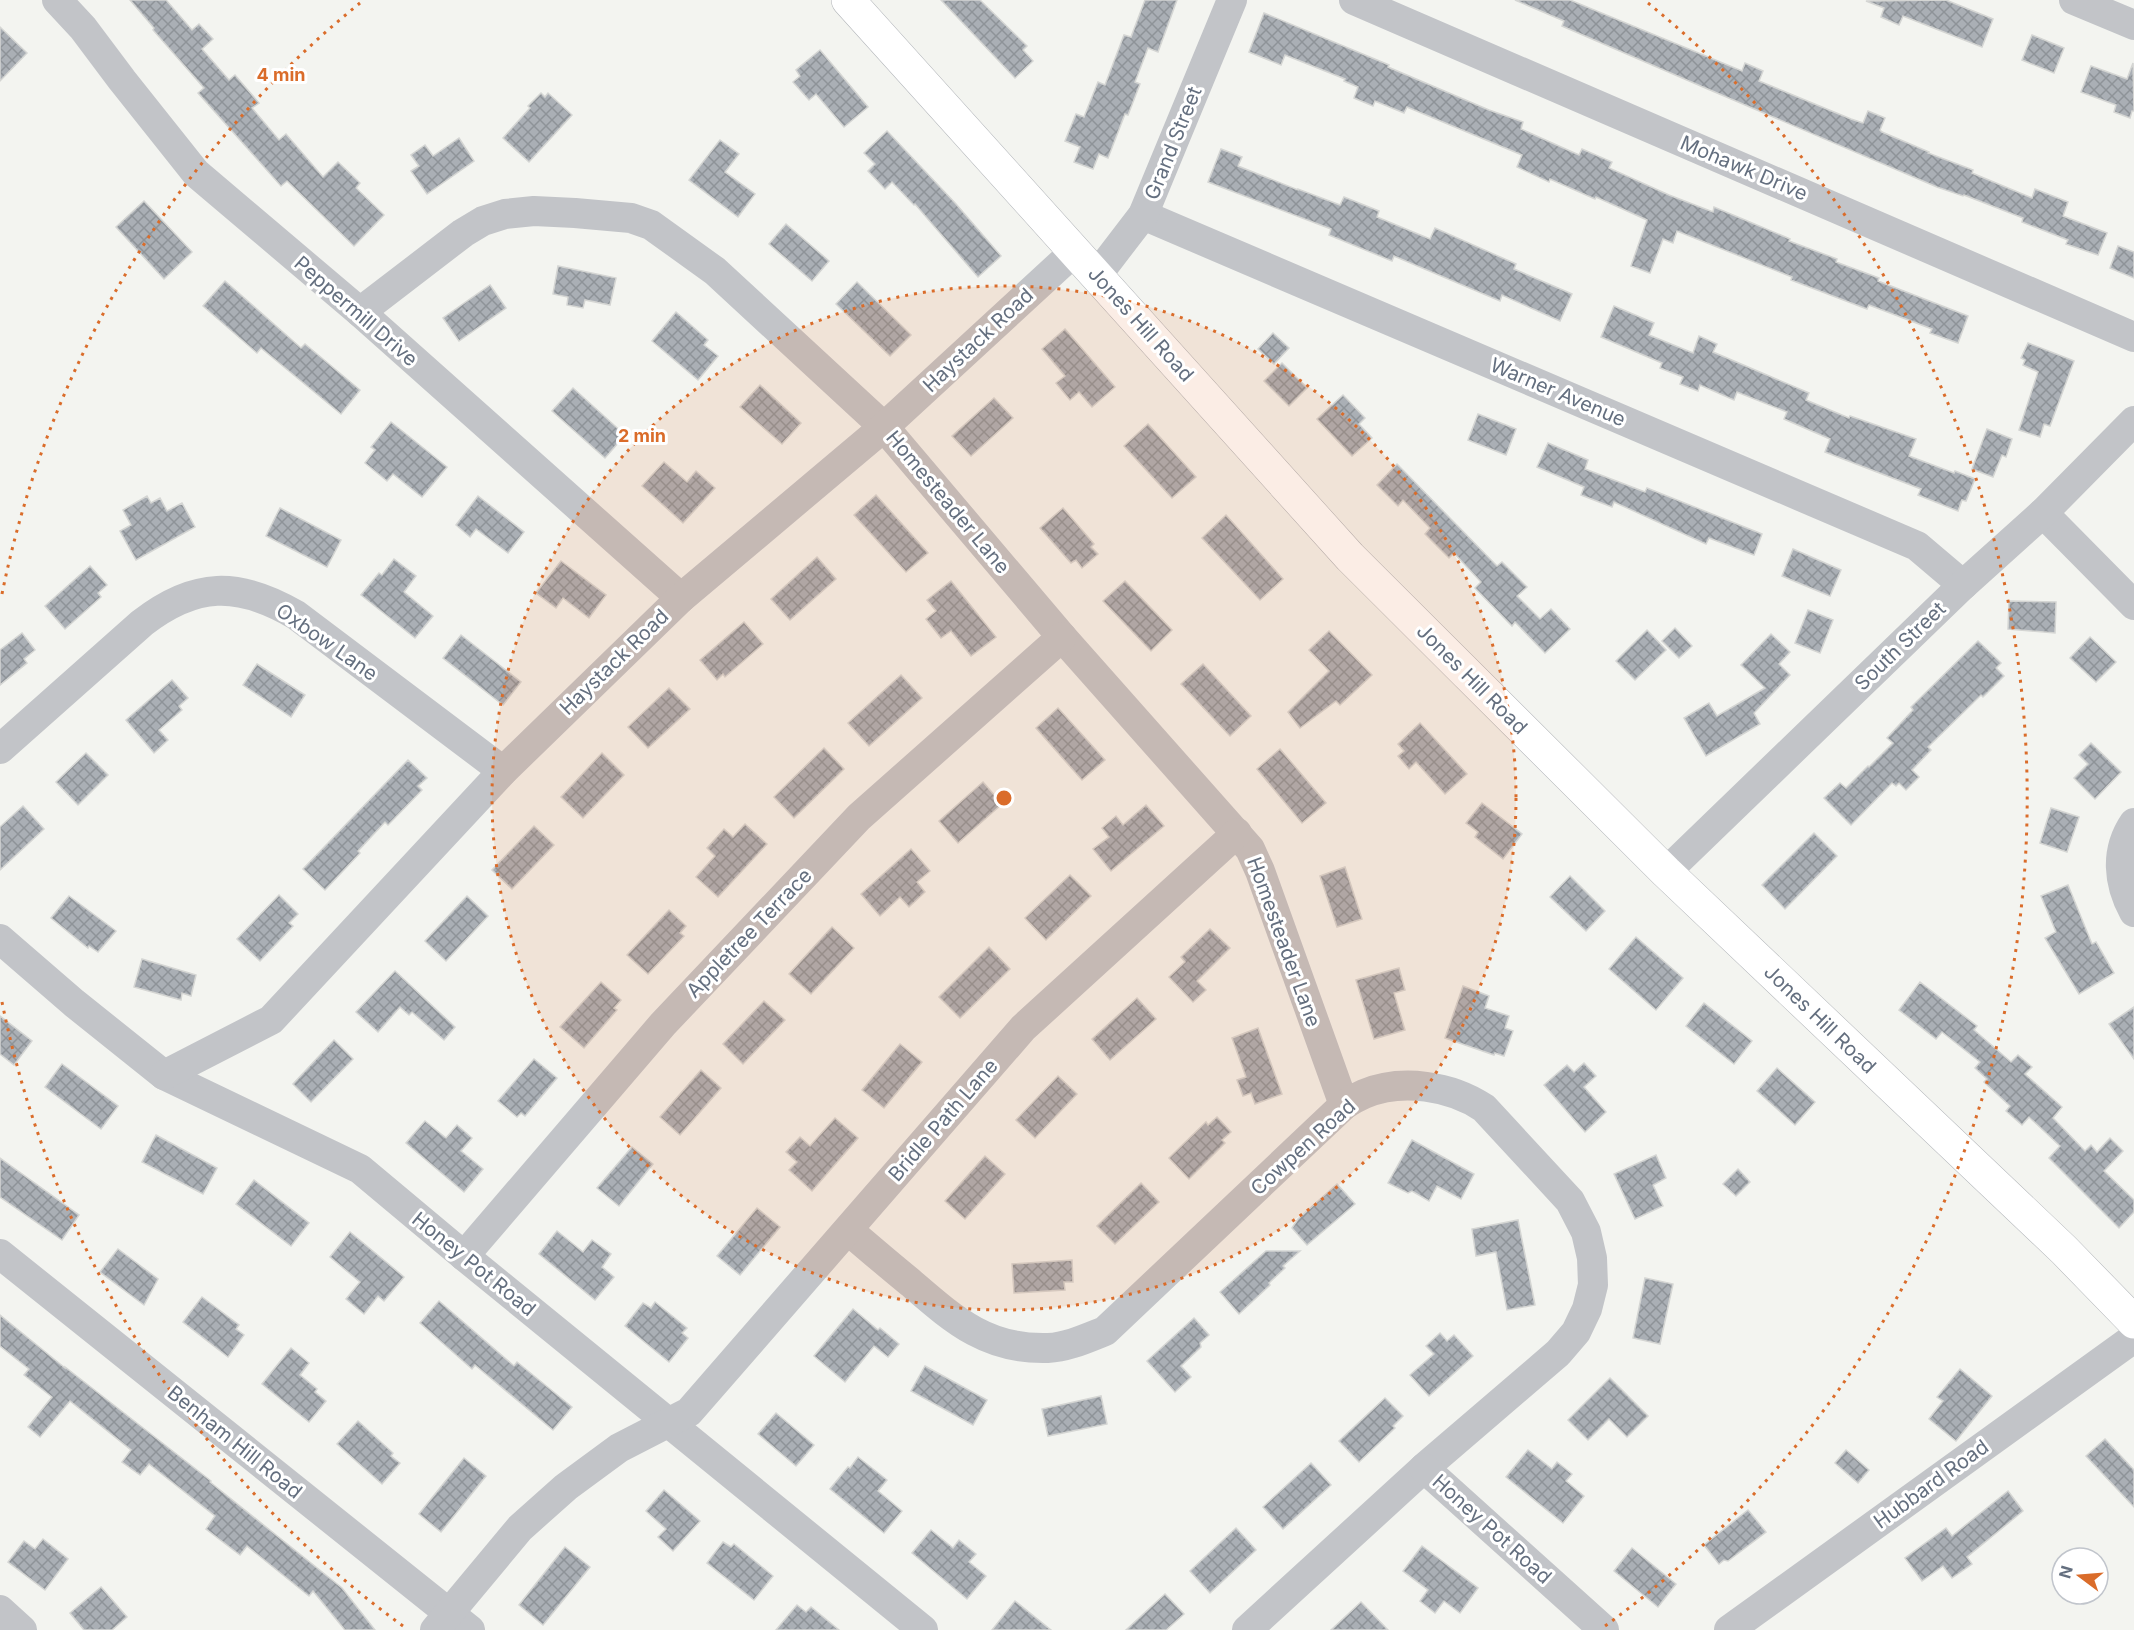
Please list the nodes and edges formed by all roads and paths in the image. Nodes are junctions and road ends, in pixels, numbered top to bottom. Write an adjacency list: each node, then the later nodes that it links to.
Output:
1 (57, 0): 10 (street, Peppermill Drive)
2 (848, 0): 8 (main road, Jones Hill Road)
3 (1232, 0): 7 (street, Grand Street)
4 (1354, 0): 11 (street, Mohawk Drive)
5 (2074, 0): 6 (street)
6 (2134, 25)
7 (1143, 215): 9 (street, Grand Street); 15 (street, Warner Avenue)
8 (1074, 252): 9 (main road, Jones Hill Road); 13 (street, Haystack Road)
9 (1097, 275): 23 (main road, Jones Hill Road)
10 (360, 312): 13 (street, Homesteader Lane); 16 (street, Peppermill Drive)
11 (2134, 337)
12 (2134, 421): 14 (street, South Street)
13 (884, 427): 16 (street, Haystack Road); 18 (street, Homesteader Lane)
14 (2043, 513): 15 (street, South Street); 17 (street)
15 (1962, 585): 23 (street, South Street)
16 (681, 598): 20 (street, Haystack Road)
17 (2134, 605)
18 (1062, 637): 22 (street, Homesteader Lane); 30 (street, Appletree Terrace)
19 (0, 750): 20 (street, Oxbow Lane)
20 (503, 771): 26 (street, Haystack Road)
21 (2134, 823): 24 (street)
22 (1237, 833): 27 (street, Homesteader Lane); 28 (street, Bridle Path Lane)
23 (1666, 872): 31 (main road, Jones Hill Road)
24 (2134, 912)
25 (0, 939): 26 (street, Honey Pot Road)
26 (164, 1075): 30 (street, Honey Pot Road)
27 (1344, 1105): 28 (street, Cowpen Road); 34 (street, Cowpen Road)
28 (848, 1230): 33 (street, Bridle Path Lane)
29 (0, 1254): 36 (street, Benham Hill Road)
30 (464, 1257): 33 (street, Honey Pot Road)
31 (2134, 1322)
32 (2134, 1338): 41 (street, Hubbard Road)
33 (669, 1423): 36 (street, Bridle Path Lane); 38 (street, Honey Pot Road)
34 (1424, 1468): 39 (street, Honey Pot Road); 40 (street, Honey Pot Road)
35 (0, 1610): 37 (street)
36 (451, 1624)
37 (22, 1630)
38 (923, 1630)
39 (1247, 1630)
40 (1604, 1630)
41 (1729, 1630)

